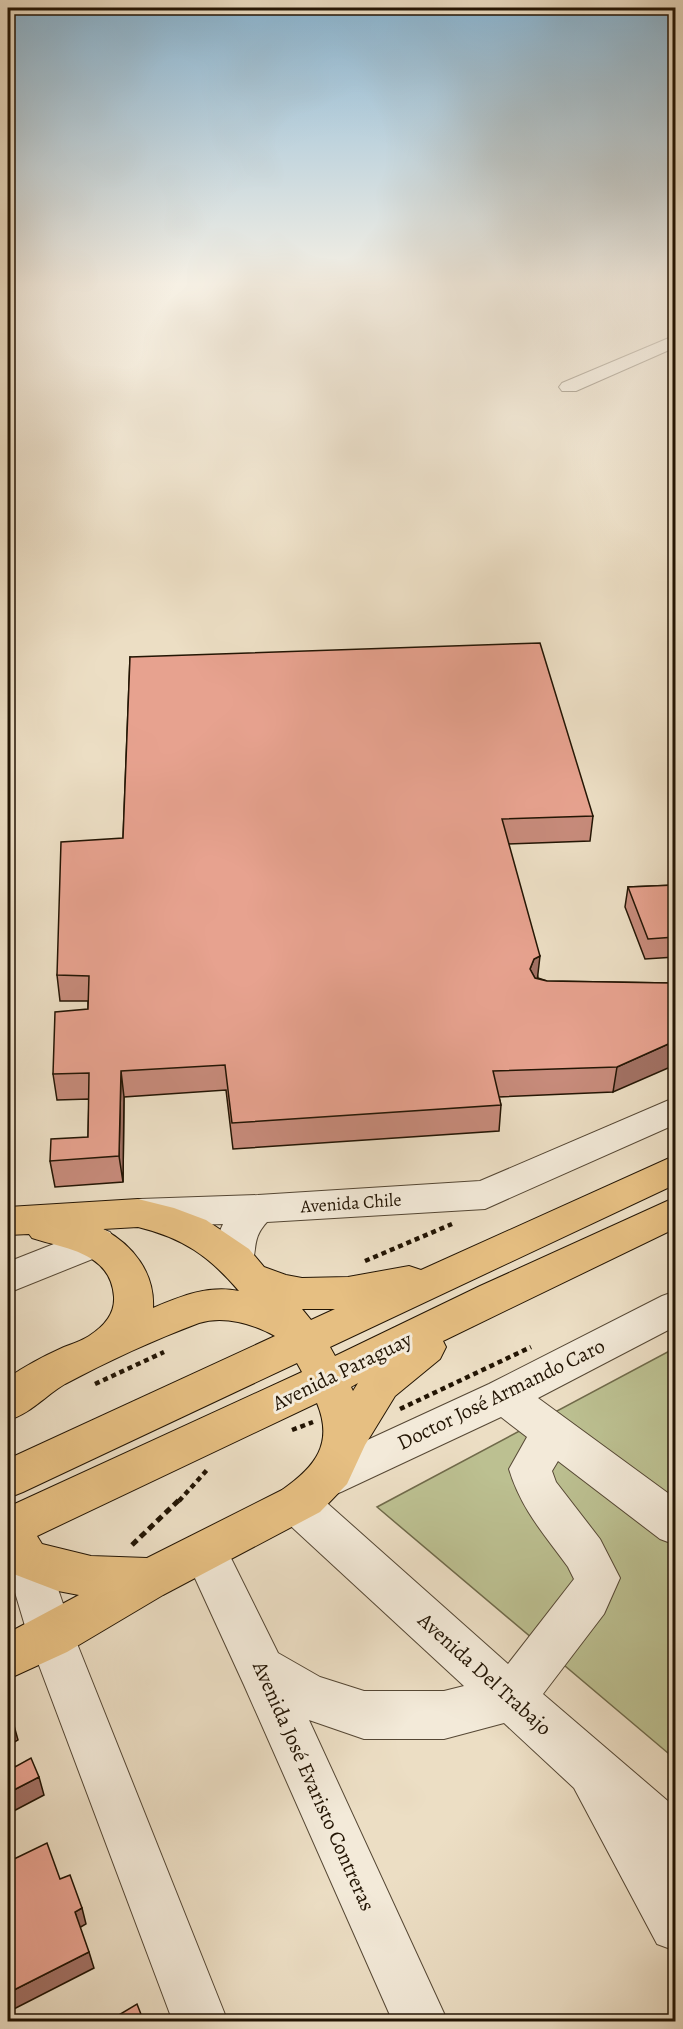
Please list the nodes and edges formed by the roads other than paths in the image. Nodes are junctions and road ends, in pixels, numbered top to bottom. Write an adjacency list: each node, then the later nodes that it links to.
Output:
1 (588, 379): 2 (street)
2 (569, 387)
3 (675, 1109): 5 (street, Avenida Chile)
4 (675, 1168): 12 (main road)
5 (258, 1209): 7 (street, Avenida Chile); 11 (street)
6 (675, 1211): 14 (main road, Avenida Paraguay)
7 (138, 1213): 8 (main road, Avenida Chile); 11 (main road)
8 (8, 1221)
9 (8, 1226): 10 (main road)
10 (97, 1242): 13 (street); 17 (main road)
11 (244, 1269): 12 (main road); 16 (main road)
12 (442, 1276): 16 (main road)
13 (8, 1278)
14 (494, 1297): 18 (main road, Avenida Paraguay); 22 (main road)
15 (675, 1307): 19 (street, Doctor José Armando Caro)
16 (299, 1335): 17 (main road); 18 (main road); 23 (main road)
17 (99, 1350): 20 (main road)
18 (326, 1380): 22 (main road); 25 (main road, Avenida Paraguay)
19 (504, 1396): 21 (street); 22 (street, Doctor José Armando Caro)
20 (8, 1403)
21 (552, 1432): 24 (street); 31 (street)
22 (323, 1475): 26 (main road); 31 (street, Avenida Del Trabajo)
23 (8, 1479)
24 (675, 1525)
25 (14, 1539): 27 (main road); 28 (street)
26 (205, 1552): 27 (main road); 30 (street, Avenida José Evaristo Contreras)
27 (151, 1579): 28 (main road)
28 (51, 1636): 29 (main road); 36 (street)
29 (8, 1658)
30 (261, 1669): 31 (street); 35 (street, Avenida José Evaristo Contreras)
31 (511, 1698): 32 (street, Avenida Del Trabajo)
32 (588, 1767): 33 (street, Avenida Del Trabajo); 34 (street)
33 (675, 1842)
34 (675, 1924)
35 (418, 2020)
36 (201, 2022)

